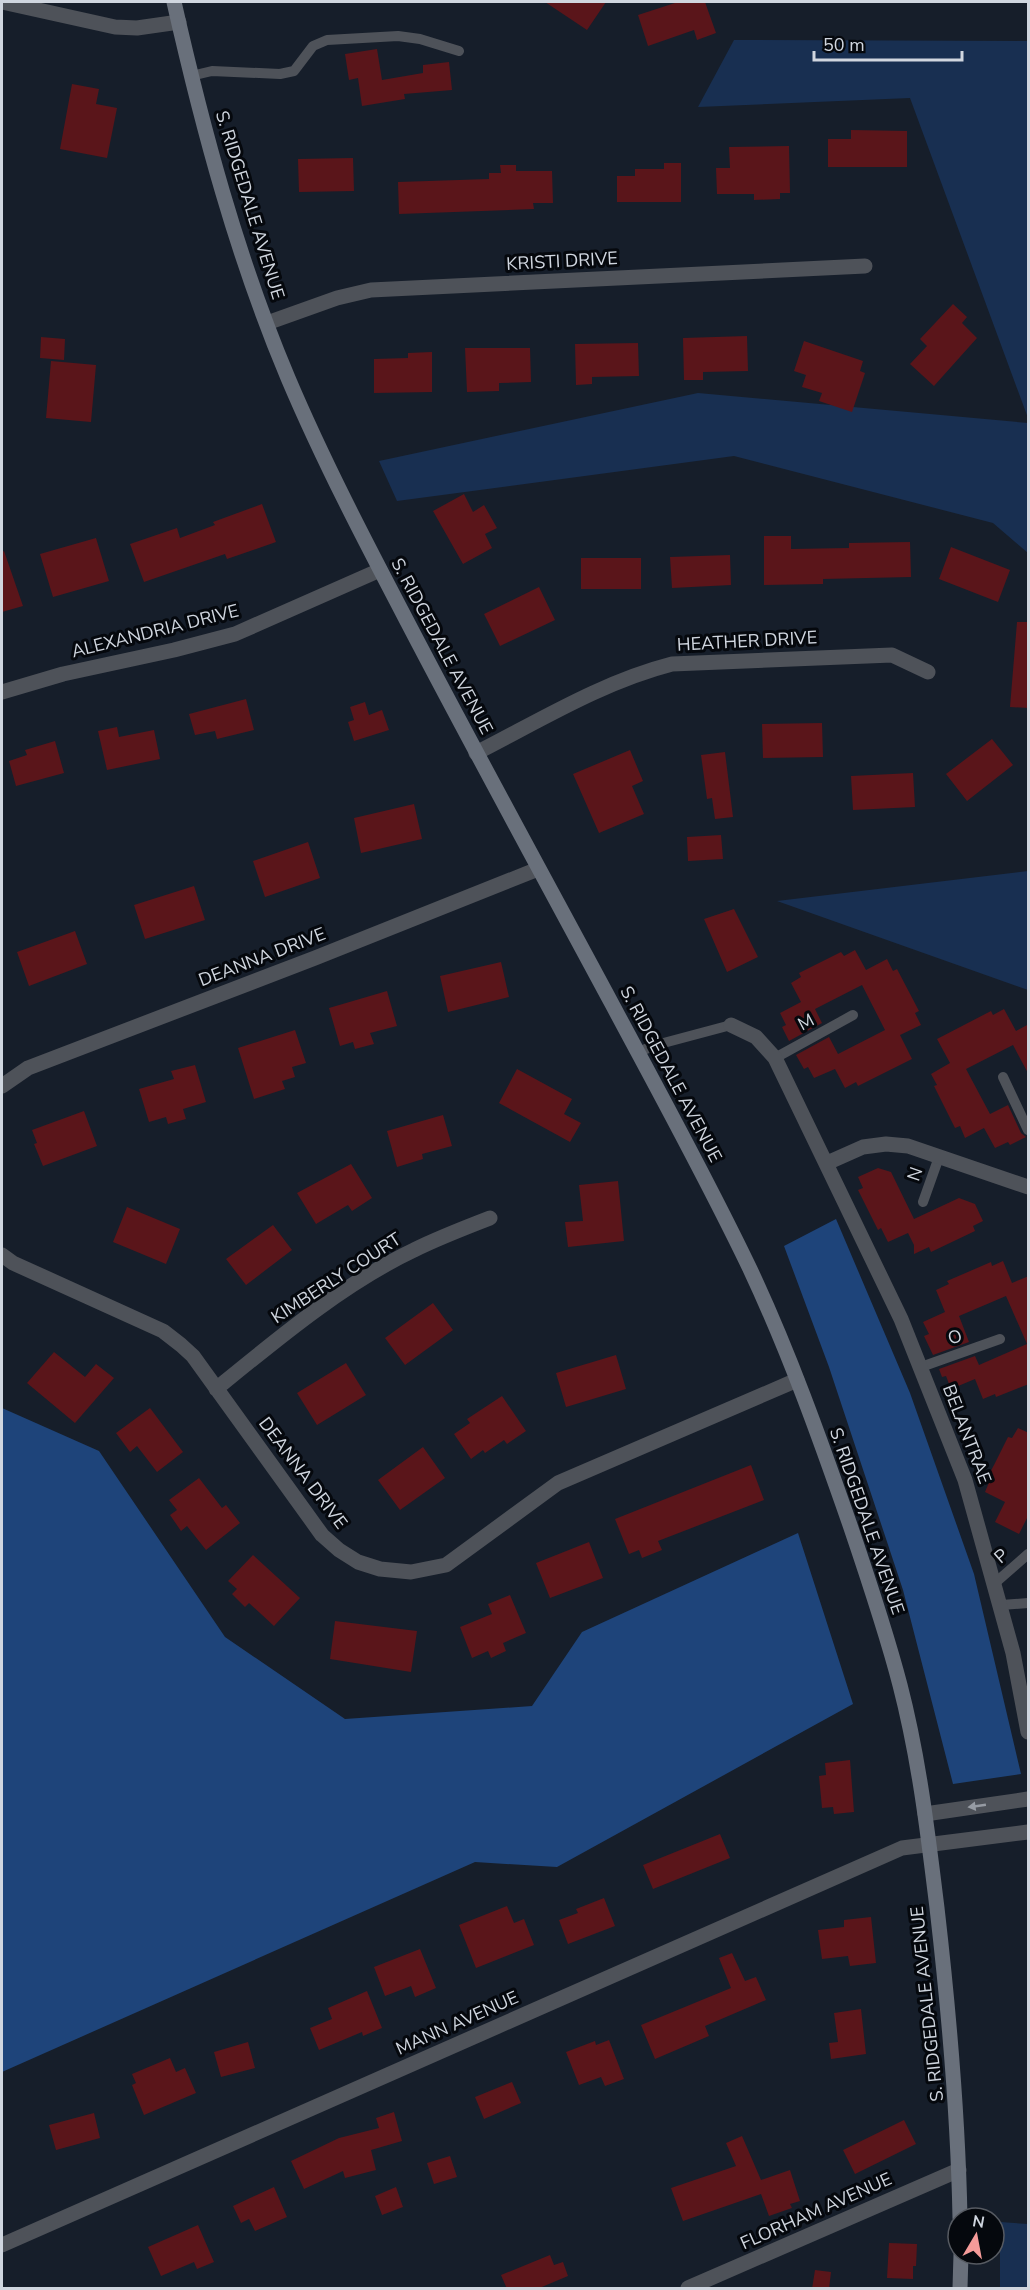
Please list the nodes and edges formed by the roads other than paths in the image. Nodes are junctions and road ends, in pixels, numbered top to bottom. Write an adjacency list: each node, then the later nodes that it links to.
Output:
1 (2, 2): 3 (street)
2 (174, 2): 3 (main road, S. RIDGEDALE AVENUE)
3 (179, 22): 5 (main road, S. RIDGEDALE AVENUE)
4 (459, 51): 5 (lane)
5 (191, 76): 7 (main road, S. RIDGEDALE AVENUE)
6 (865, 266): 7 (street, KRISTI DRIVE)
7 (267, 323): 8 (main road, S. RIDGEDALE AVENUE)
8 (380, 570): 10 (street, ALEXANDRIA DRIVE); 11 (main road, S. RIDGEDALE AVENUE)
9 (928, 672): 11 (street, HEATHER DRIVE)
10 (2, 692)
11 (476, 753): 12 (main road, S. RIDGEDALE AVENUE)
12 (538, 869): 15 (main road, S. RIDGEDALE AVENUE); 18 (street, DEANNA DRIVE)
13 (853, 1015): 16 (lane, M)
14 (731, 1025): 15 (lane); 16 (street, BELANTRAE)
15 (638, 1052): 28 (main road, S. RIDGEDALE AVENUE)
16 (775, 1058): 21 (street, BELANTRAE)
17 (1003, 1077): 19 (lane)
18 (2, 1086)
19 (1029, 1130)
20 (939, 1157): 21 (street); 22 (street); 23 (lane, N)
21 (827, 1163): 27 (street, BELANTRAE)
22 (1029, 1187)
23 (923, 1202)
24 (490, 1218): 29 (street, KIMBERLY COURT)
25 (2, 1255): 29 (street, DEANNA DRIVE)
26 (1000, 1339): 27 (lane, O)
27 (921, 1367): 31 (street, BELANTRAE)
28 (797, 1380): 29 (street, DEANNA DRIVE); 36 (main road, S. RIDGEDALE AVENUE)
29 (216, 1389)
30 (1029, 1554): 31 (lane, P)
31 (995, 1583): 33 (street, BELANTRAE)
32 (1029, 1603): 33 (lane)
33 (1001, 1605): 34 (street, BELANTRAE)
34 (1029, 1732)
35 (1029, 1799): 36 (street, one-way to 36)
36 (925, 1814): 38 (main road, S. RIDGEDALE AVENUE)
37 (1029, 1832): 38 (street)
38 (930, 1846): 39 (main road, S. RIDGEDALE AVENUE); 41 (street, MANN AVENUE)
39 (959, 2170): 40 (main road, S. RIDGEDALE AVENUE); 43 (street, FLORHAM AVENUE)
40 (960, 2206)
41 (2, 2244)
42 (961, 2266): 44 (main road)
43 (688, 2289)
44 (960, 2289)

